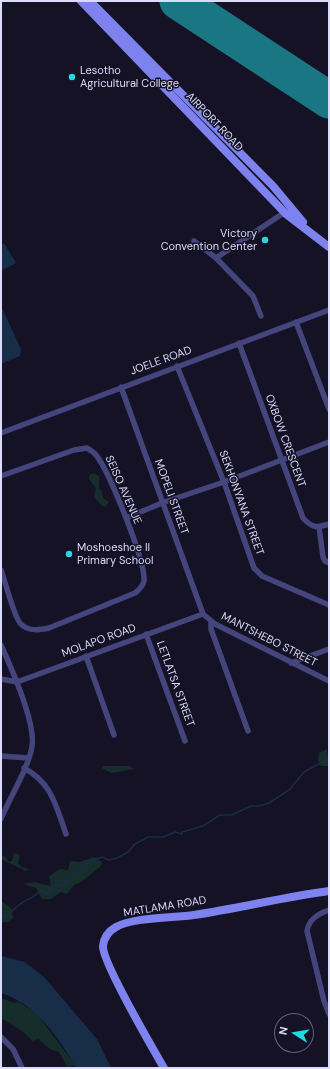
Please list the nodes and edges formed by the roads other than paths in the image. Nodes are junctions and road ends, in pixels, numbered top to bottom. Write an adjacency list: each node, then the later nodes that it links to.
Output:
1 (81, 1): 3 (main road, AIRPORT ROAD)
2 (90, 1): 4 (main road, AIRPORT ROAD)
3 (285, 212): 4 (main road, AIRPORT ROAD); 7 (street)
4 (317, 237): 6 (main road, AIRPORT ROAD)
5 (194, 241): 7 (street)
6 (329, 247)
7 (216, 258): 9 (street)
8 (329, 310): 10 (street, JOELE ROAD)
9 (261, 316)
10 (296, 322): 11 (street, JOELE ROAD); 14 (street)
11 (239, 343): 12 (street, JOELE ROAD); 17 (street, OXBOW CRESCENT)
12 (177, 366): 13 (street, JOELE ROAD); 19 (street, SEKHONYANA STREET)
13 (121, 387): 15 (street, JOELE ROAD); 20 (street, MOPELI STREET)
14 (329, 409)
15 (1, 433)
16 (329, 442): 17 (street)
17 (281, 460): 19 (street); 23 (street, OXBOW CRESCENT)
18 (1, 476): 21 (street, SEISO AVENUE)
19 (224, 482): 20 (street); 26 (street, SEKHONYANA STREET)
20 (162, 503): 21 (street); 27 (street, MOPELI STREET)
21 (126, 518): 25 (street, SEISO AVENUE)
22 (329, 524): 23 (street)
23 (319, 528): 24 (street)
24 (329, 563)
25 (1, 570)
26 (329, 605)
27 (204, 614): 28 (street, MANTSHEBO STREET); 29 (street, MOLAPO ROAD)
28 (212, 622): 33 (street, MANTSHEBO STREET); 37 (street)
29 (146, 634): 32 (street, MOLAPO ROAD); 39 (street, LETLATSA STREET)
30 (1, 645): 36 (street)
31 (329, 649): 33 (street)
32 (86, 656): 36 (street, MOLAPO ROAD); 38 (street)
33 (291, 663): 35 (street, MANTSHEBO STREET)
34 (1, 679): 36 (street)
35 (329, 681)
36 (17, 682): 41 (street)
37 (248, 731)
38 (114, 736)
39 (185, 741)
40 (1, 756): 41 (street)
41 (28, 758): 42 (street)
42 (24, 768): 43 (street); 44 (street)
43 (2, 816)
44 (66, 834)
45 (329, 891): 50 (main road, MATLAMA ROAD)
46 (329, 910): 47 (street)
47 (329, 1014)
48 (1, 1037): 49 (street)
49 (22, 1068)
50 (164, 1068)

